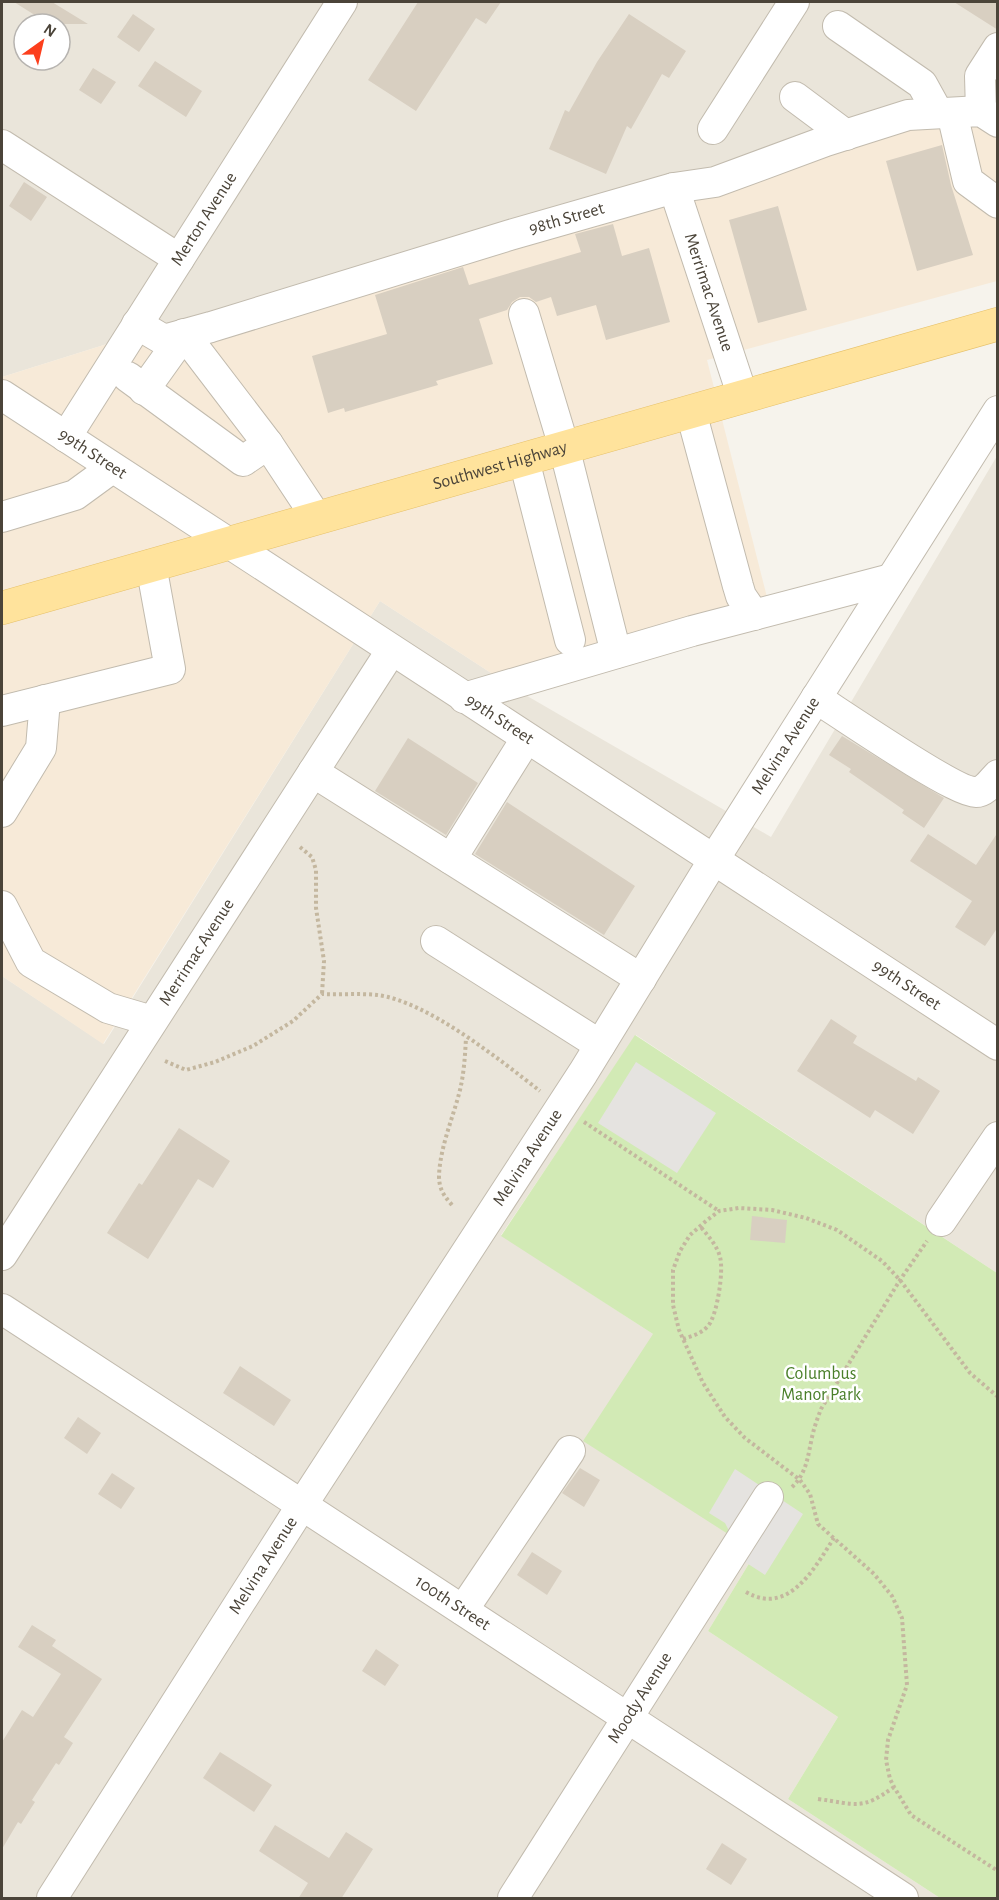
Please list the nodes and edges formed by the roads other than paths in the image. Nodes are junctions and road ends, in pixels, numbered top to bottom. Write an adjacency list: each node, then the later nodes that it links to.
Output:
1 (342, 2): 13 (street, Merton Avenue)
2 (794, 2): 8 (street)
3 (838, 26): 6 (street)
4 (998, 48): 7 (street)
5 (795, 97): 9 (street)
6 (945, 113): 7 (street, 98th Street); 9 (street, 98th Street); 12 (street)
7 (989, 117)
8 (713, 129)
9 (846, 135): 11 (street, 98th Street)
10 (2, 145): 13 (street)
11 (674, 188): 17 (street, 98th Street); 20 (street, Merrimac Avenue)
12 (998, 203)
13 (179, 259): 15 (street, Merton Avenue)
14 (524, 314): 26 (street)
15 (137, 324): 17 (street, 98th Street); 18 (street, Merton Avenue)
16 (998, 324): 20 (main road, Southwest Highway)
17 (184, 334): 19 (street); 25 (street)
18 (112, 364): 19 (street); 24 (street, Merton Avenue)
19 (144, 390): 25 (street)
20 (743, 397): 23 (main road, Southwest Highway)
21 (4, 400): 24 (street, 99th Street)
22 (998, 411): 33 (street, Melvina Avenue)
23 (691, 412): 26 (main road, Southwest Highway); 35 (street)
24 (66, 437): 28 (street, 99th Street)
25 (268, 444): 30 (street)
26 (564, 447): 27 (main road, Southwest Highway); 38 (street)
27 (524, 460): 30 (main road, Southwest Highway); 36 (street)
28 (112, 468): 29 (street); 31 (street, 99th Street)
29 (2, 517)
30 (317, 518): 31 (main road, Southwest Highway)
31 (227, 544): 32 (main road, Southwest Highway); 37 (street, 99th Street)
32 (151, 566): 34 (main road, Southwest Highway); 41 (street)
33 (891, 579): 35 (street); 40 (street, Melvina Avenue)
34 (2, 608)
35 (754, 615): 38 (street)
36 (570, 640)
37 (391, 651): 39 (street, 99th Street); 44 (street, Merrimac Avenue)
38 (616, 653): 39 (street)
39 (464, 698): 43 (street, 99th Street)
40 (816, 698): 45 (street); 48 (street, Melvina Avenue)
41 (45, 700): 42 (street); 46 (street)
42 (2, 711)
43 (526, 739): 47 (street); 48 (street, 99th Street)
44 (313, 772): 47 (street); 52 (street, Merrimac Avenue)
45 (998, 775)
46 (2, 812)
47 (451, 859): 51 (street)
48 (713, 861): 51 (street, Melvina Avenue); 54 (street, 99th Street)
49 (2, 906): 52 (street)
50 (436, 941): 53 (street)
51 (641, 979): 53 (street, Melvina Avenue)
52 (152, 1021): 57 (street, Merrimac Avenue)
53 (600, 1045): 61 (street, Melvina Avenue)
54 (998, 1045)
55 (998, 1137): 56 (street)
56 (935, 1229)
57 (2, 1255)
58 (2, 1308): 61 (street, 100th Street)
59 (570, 1451): 62 (street)
60 (778, 1493): 63 (street, Moody Avenue)
61 (302, 1505): 62 (street, 100th Street); 64 (street, Melvina Avenue)
62 (464, 1610): 63 (street, 100th Street)
63 (628, 1717): 65 (street, Moody Avenue); 66 (street, 100th Street)
64 (52, 1899)
65 (513, 1899)
66 (903, 1899)

